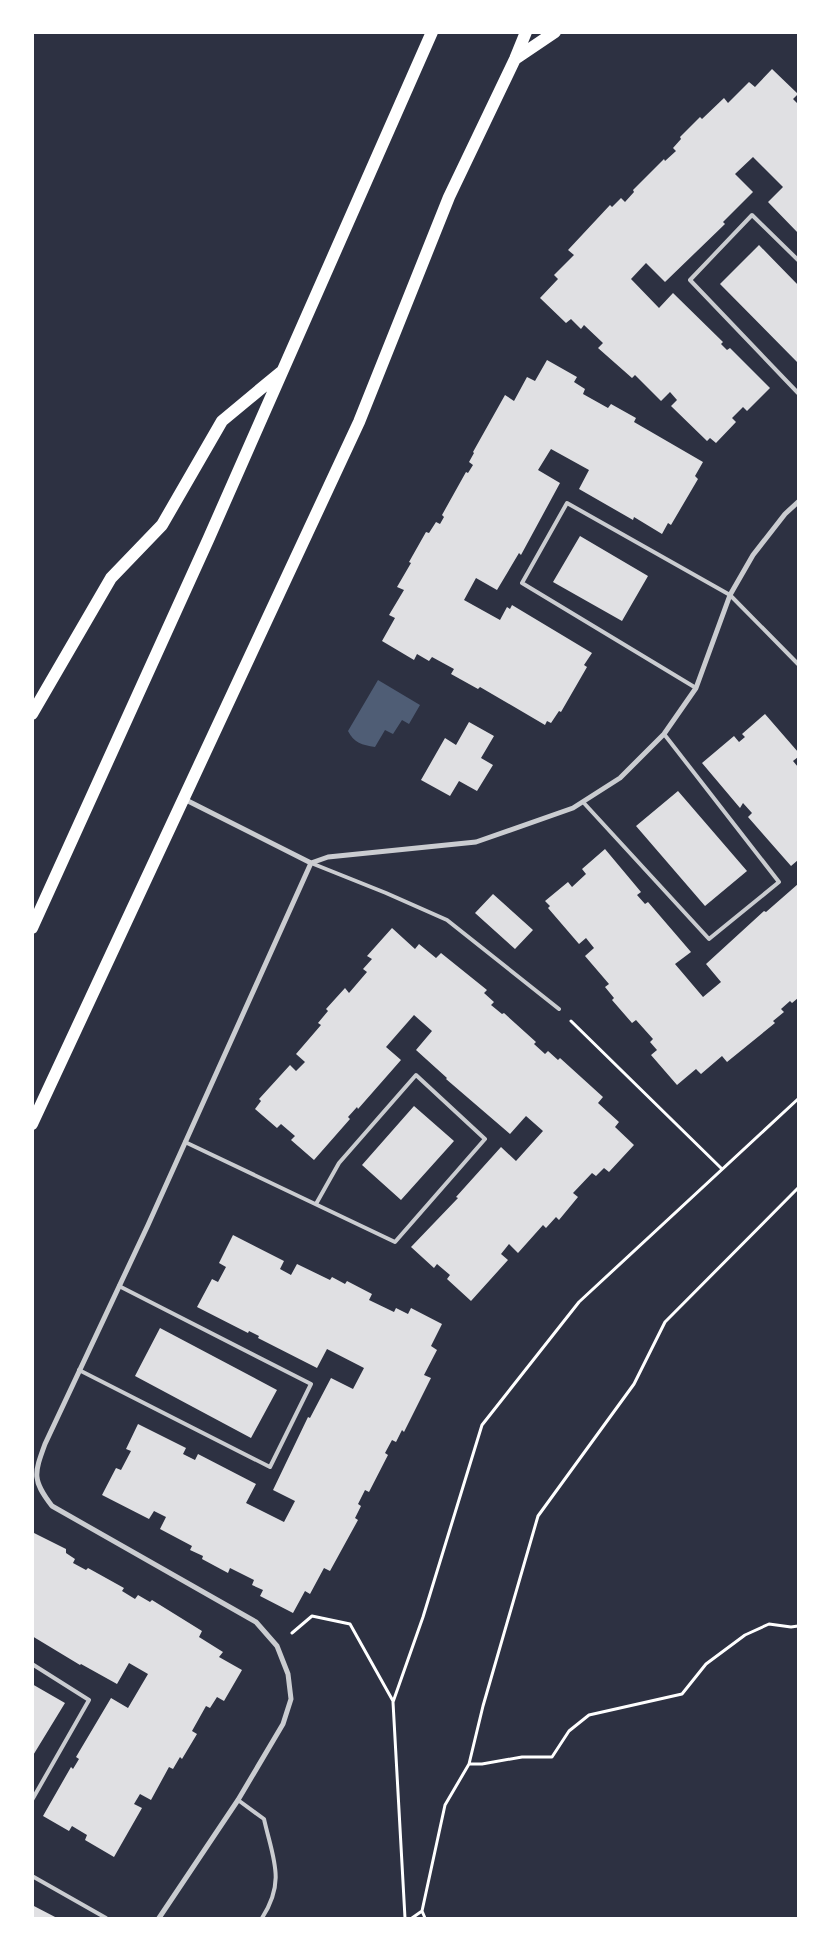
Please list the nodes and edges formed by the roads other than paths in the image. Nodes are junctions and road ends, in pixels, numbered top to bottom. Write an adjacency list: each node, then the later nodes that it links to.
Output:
1 (432, 32): 6 (main road)
2 (526, 32): 4 (main road)
3 (555, 32): 4 (main road)
4 (515, 60): 14 (main road)
5 (798, 260): 7 (lane)
6 (283, 371): 12 (main road); 17 (main road)
7 (798, 393)
8 (798, 502): 9 (street)
9 (730, 595): 10 (lane); 11 (street); 11 (lane)
10 (798, 664)
11 (696, 688): 13 (street)
12 (32, 714)
13 (664, 734): 15 (street); 15 (lane)
14 (183, 798): 16 (street); 19 (main road)
15 (583, 802): 16 (street)
16 (311, 863): 18 (lane); 20 (street)
17 (32, 928)
18 (559, 1009)
19 (32, 1124)
20 (186, 1142): 21 (lane); 22 (street)
21 (316, 1204): 21 (lane)
22 (119, 1286): 23 (street); 23 (lane)
23 (79, 1370): 26 (street)
24 (32, 1664): 25 (lane)
25 (32, 1800)
26 (238, 1800): 29 (street); 30 (lane)
27 (32, 1876): 28 (lane)
28 (106, 1918)
29 (159, 1918)
30 (262, 1918)

